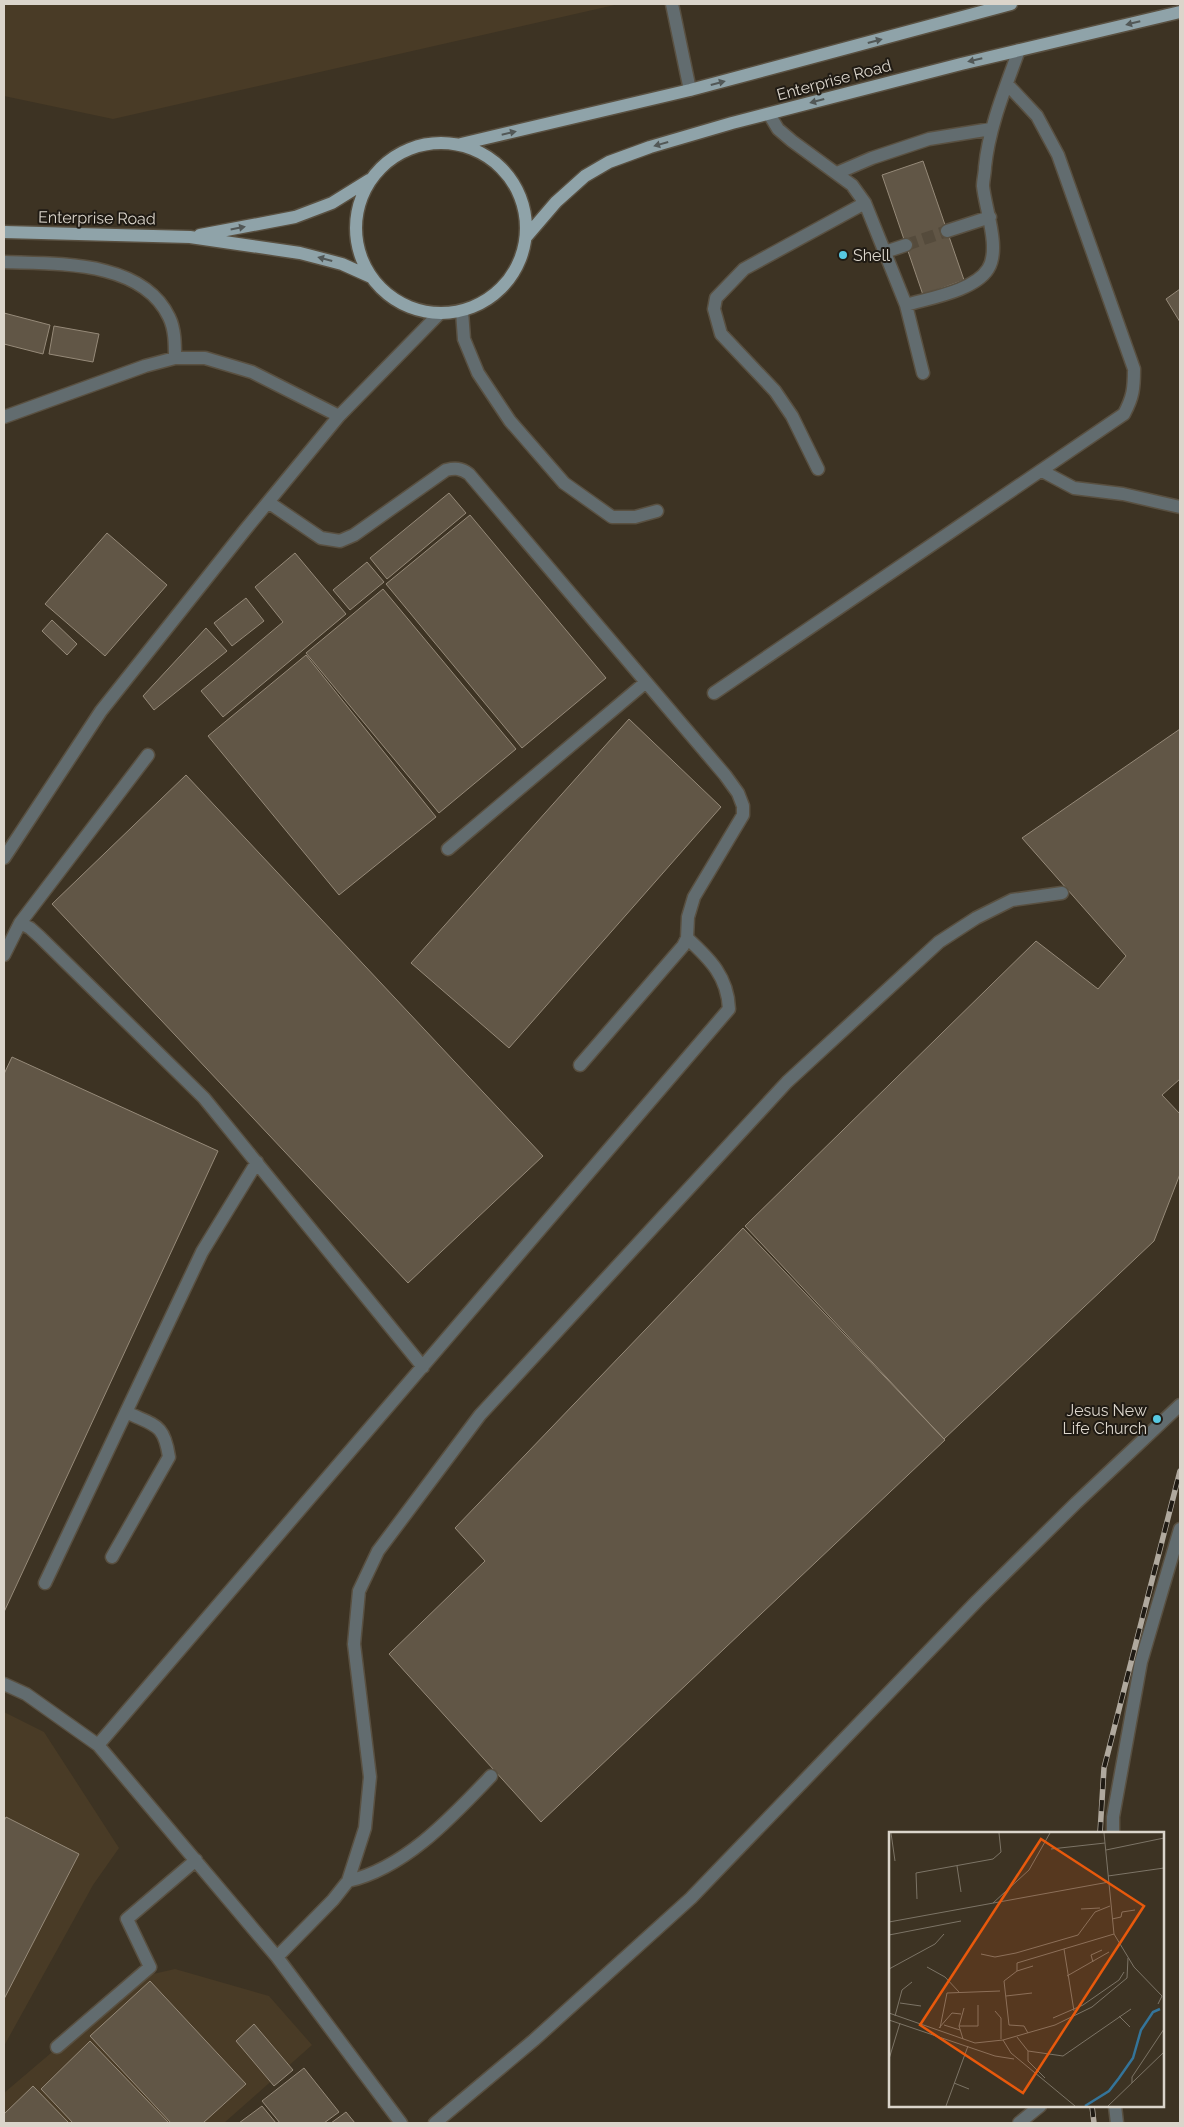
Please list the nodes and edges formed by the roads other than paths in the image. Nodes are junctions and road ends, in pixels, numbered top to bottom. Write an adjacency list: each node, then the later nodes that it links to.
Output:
1 (672, 4): 6 (street)
2 (1012, 4): 6 (main road, Enterprise Road, one-way to 2)
3 (1180, 12): 4 (main road, Enterprise Road, one-way to 4)
4 (1019, 50): 5 (street); 7 (main road, Enterprise Road, one-way to 7)
5 (1007, 84): 8 (street); 30 (street)
6 (690, 90): 9 (main road, Enterprise Road, one-way to 6)
7 (769, 114): 10 (street); 17 (main road, Enterprise Road, one-way to 17)
8 (991, 129): 10 (street); 13 (street)
9 (461, 144): 11 (main road); 17 (main road)
10 (837, 173): 12 (street)
11 (370, 180): 16 (main road, Enterprise Road, one-way to 11); 21 (main road)
12 (865, 202): 19 (street); 29 (street)
13 (990, 217): 14 (street); 22 (street)
14 (947, 231)
15 (4, 232): 16 (main road, Enterprise Road)
16 (190, 237): 21 (main road, Enterprise Road, one-way to 16)
17 (526, 237): 23 (main road)
18 (906, 244): 19 (street)
19 (885, 252): 22 (street)
20 (4, 262): 25 (street)
21 (370, 277): 24 (main road)
22 (906, 305): 26 (street)
23 (462, 311): 24 (main road); 33 (street)
24 (439, 314): 27 (street)
25 (175, 358): 27 (street); 28 (street)
26 (923, 373)
27 (339, 416): 31 (street)
28 (4, 417)
29 (818, 469)
30 (1042, 471): 32 (street); 35 (street)
31 (268, 502): 34 (street); 38 (street)
32 (1180, 507)
33 (657, 511)
34 (646, 682): 37 (street); 41 (street)
35 (714, 693)
36 (148, 755): 40 (street)
37 (448, 849)
38 (4, 858)
39 (1062, 893): 56 (street)
40 (20, 923): 42 (street); 44 (street)
41 (687, 938): 43 (street); 45 (street)
42 (4, 955)
43 (580, 1066)
44 (257, 1162): 45 (street); 47 (street)
45 (423, 1367): 52 (street)
46 (1180, 1405): 62 (street)
47 (126, 1412): 49 (street); 50 (street)
48 (1180, 1529): 54 (street)
49 (112, 1557)
50 (45, 1582)
51 (4, 1684): 52 (street)
52 (98, 1745): 55 (street)
53 (491, 1776): 56 (street)
54 (1113, 1832)
55 (196, 1860): 57 (street); 58 (street)
56 (348, 1881): 57 (street)
57 (277, 1957): 61 (street)
58 (57, 2048)
59 (1039, 2107): 63 (street)
60 (1115, 2107): 64 (street)
61 (401, 2123)
62 (436, 2123)
63 (1019, 2123)
64 (1117, 2123)

